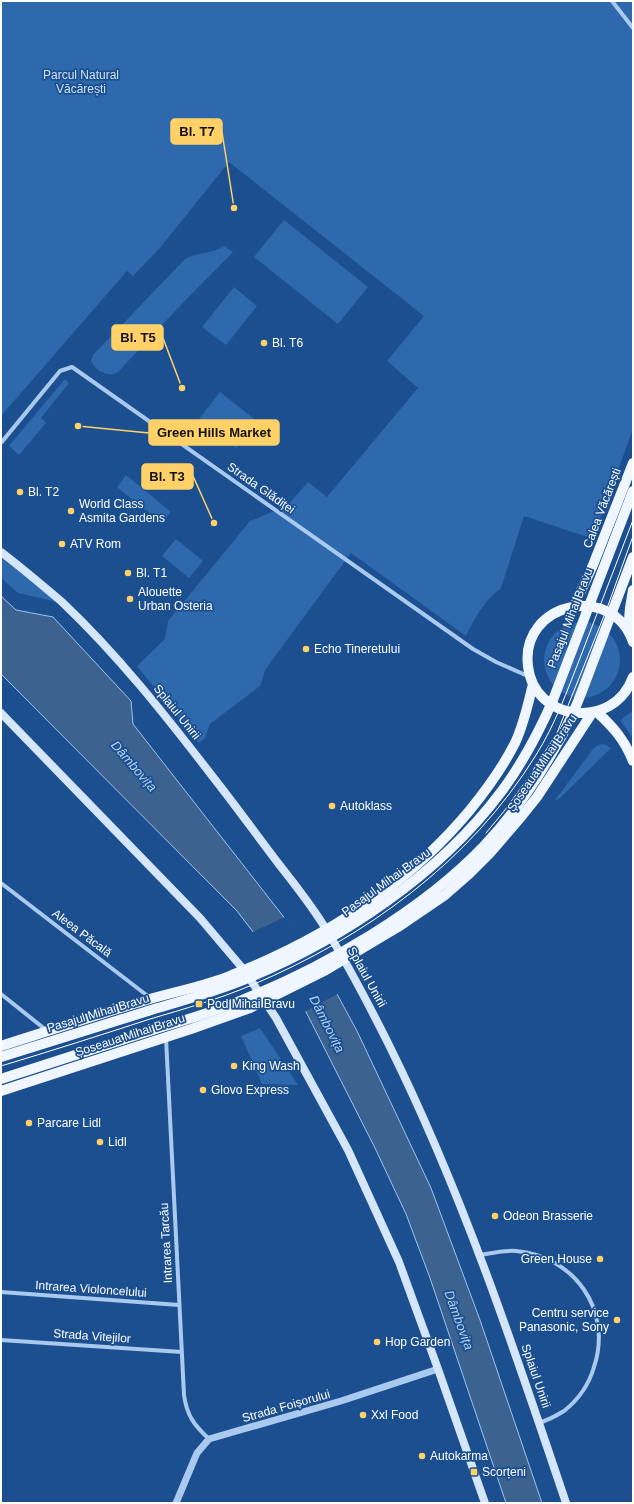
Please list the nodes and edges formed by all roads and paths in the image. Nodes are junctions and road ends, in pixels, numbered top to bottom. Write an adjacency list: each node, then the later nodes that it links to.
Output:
1 (612, 1): 2 (street)
2 (633, 28)
3 (1, 443): 13 (street, Strada Glădiței)
4 (633, 463): 9 (main road, Calea Văcărești)
5 (633, 491): 27 (main road, Pasajul Mihai Bravu, bridge)
6 (1, 552): 18 (main road, Splaiul Unirii)
7 (633, 557): 28 (main road, bridge)
8 (633, 590): 10 (main road)
9 (574, 606): 10 (main road); 13 (main road)
10 (628, 631): 11 (main road)
11 (633, 642)
12 (633, 677): 14 (main road)
13 (532, 681): 14 (main road); 18 (main road)
14 (594, 712): 16 (main road); 19 (main road, Șoseaua Mihai Bravu)
15 (1, 713): 20 (main road)
16 (633, 762)
17 (1, 883): 22 (street, Aleea Păcală)
18 (327, 930): 19 (main road, Splaiul Unirii); 20 (main road)
19 (344, 960): 23 (main road, Șoseaua Mihai Bravu); 30 (main road, Splaiul Unirii)
20 (244, 970): 22 (main road); 23 (main road)
21 (1, 994): 24 (street)
22 (151, 999): 24 (main road)
23 (265, 1001): 25 (main road, Șoseaua Mihai Bravu); 35 (main road)
24 (48, 1031): 26 (main road)
25 (166, 1037): 29 (main road, Șoseaua Mihai Bravu); 32 (street, Intrarea Tarcău)
26 (1, 1046)
27 (1, 1057)
28 (1, 1079)
29 (1, 1091)
30 (480, 1255): 36 (main road, Splaiul Unirii); 36 (street)
31 (1, 1292): 32 (street, Intrarea Violoncelului)
32 (180, 1305): 34 (street, Intrarea Tarcău)
33 (1, 1340): 34 (street, Strada Vitejilor)
34 (182, 1352): 37 (street, Intrarea Tarcău)
35 (438, 1369): 37 (street, Strada Foișorului); 39 (main road)
36 (539, 1423): 40 (main road, Splaiul Unirii)
37 (209, 1439): 38 (street)
38 (176, 1503)
39 (485, 1503)
40 (566, 1503)

